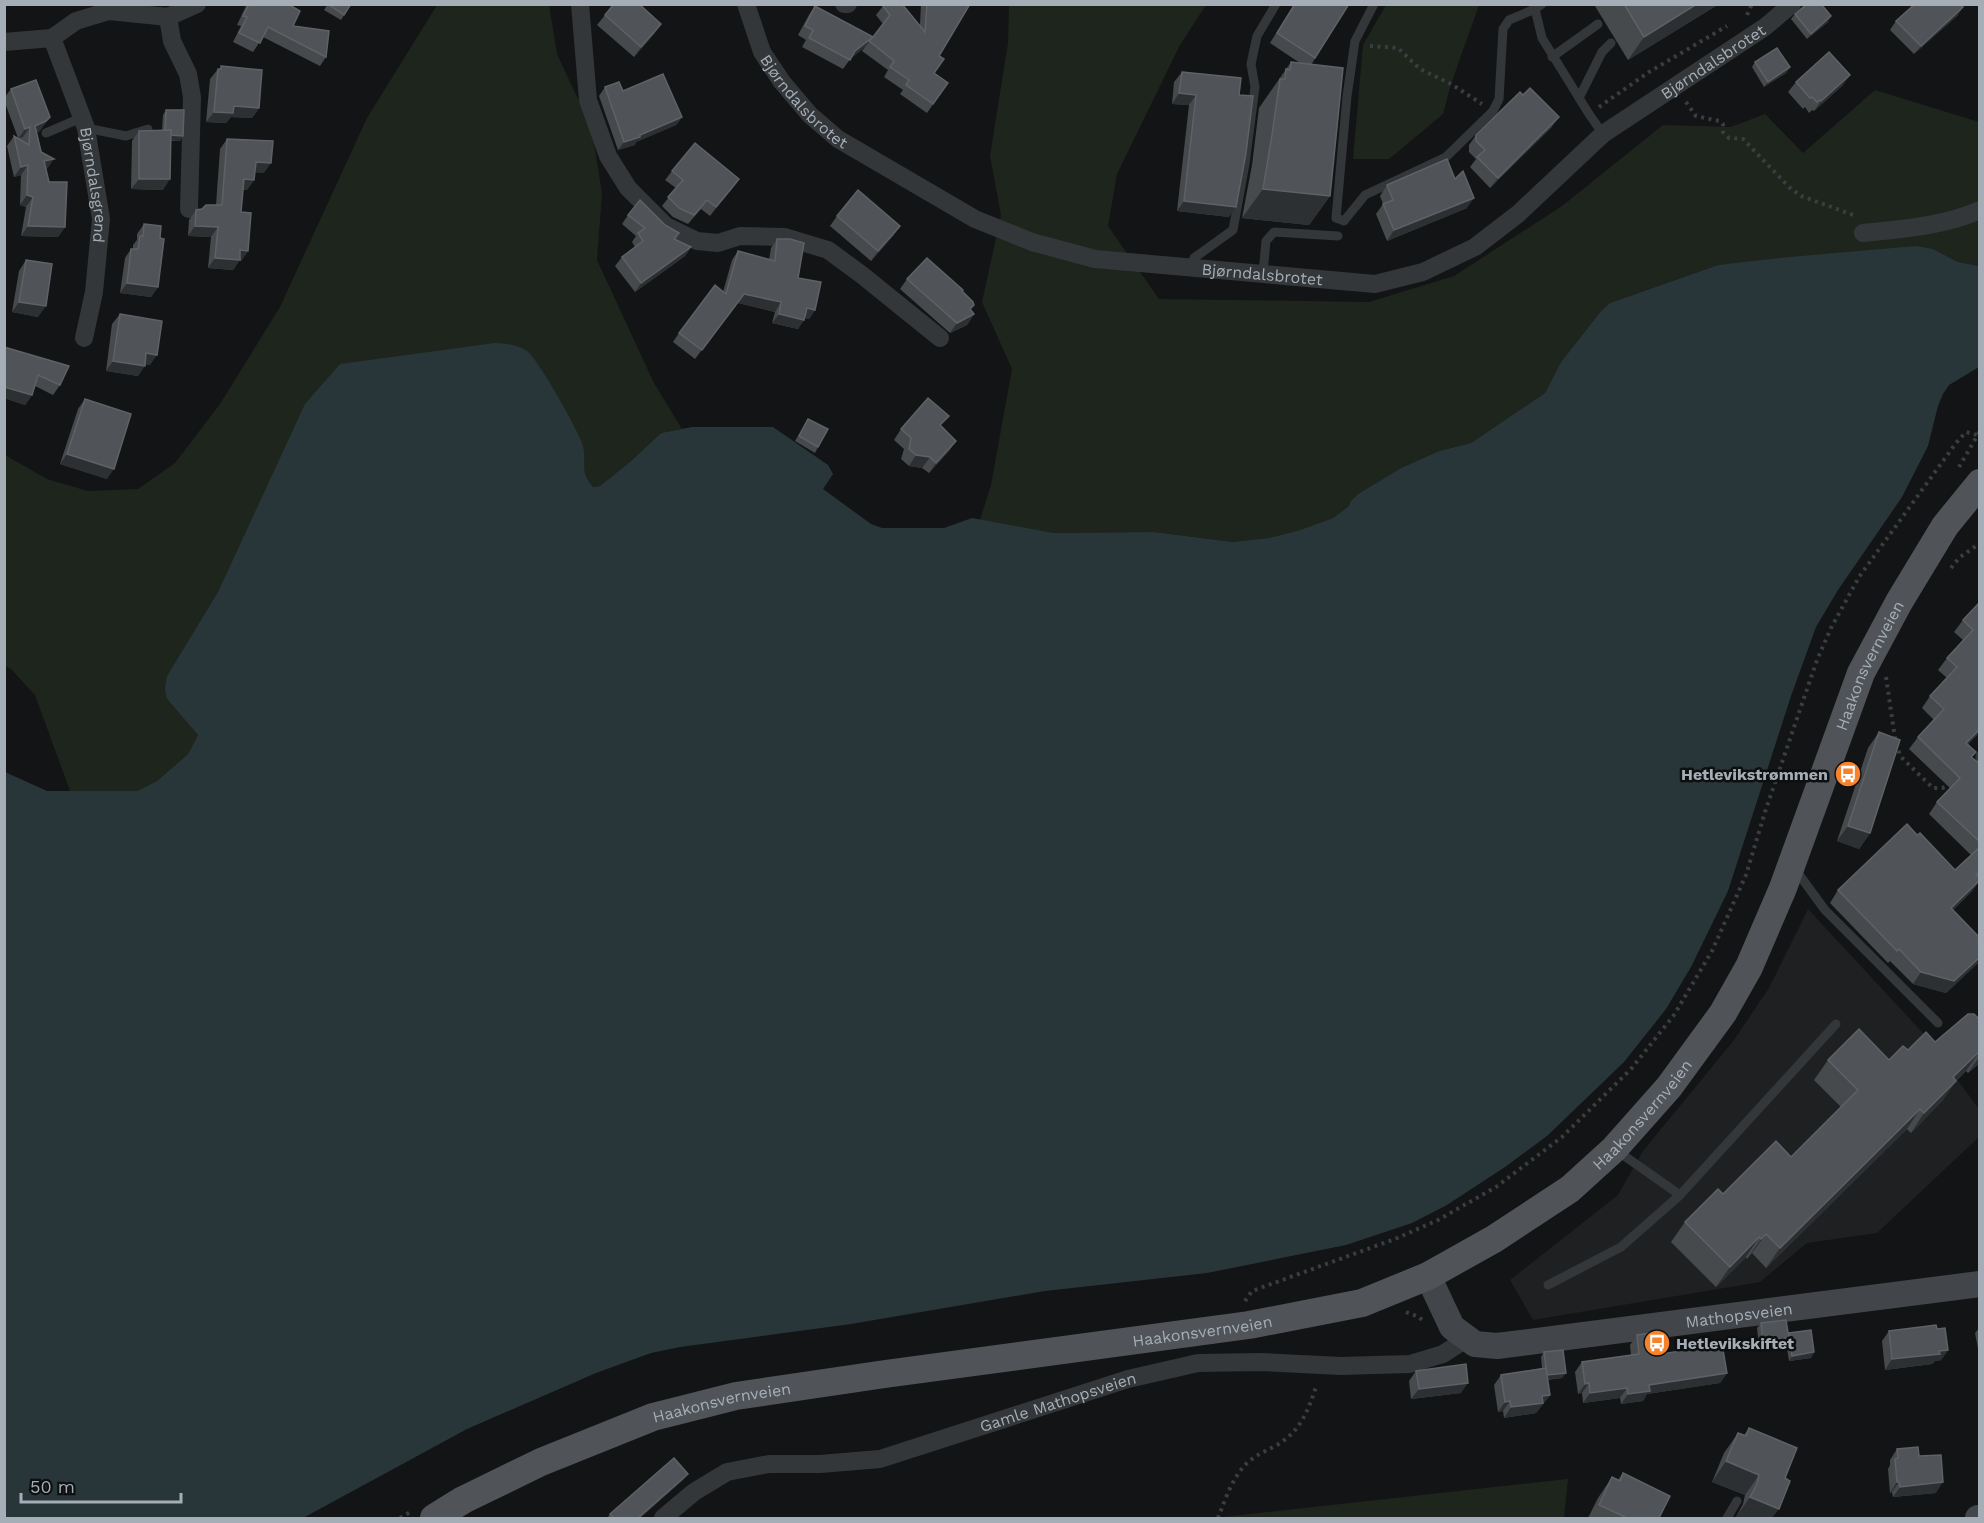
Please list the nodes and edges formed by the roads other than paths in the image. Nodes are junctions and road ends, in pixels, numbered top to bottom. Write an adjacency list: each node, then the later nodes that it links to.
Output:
1 (197, 4): 9 (street)
2 (580, 4): 27 (street)
3 (746, 4): 24 (street, Bjørndalsbrotet)
4 (1276, 4): 24 (lane)
5 (1374, 4): 7 (lane)
6 (1792, 4): 19 (street, Bjørndalsbrotet)
7 (1537, 6): 14 (lane)
8 (108, 8): 9 (street); 11 (street)
9 (168, 17): 20 (street)
10 (1598, 24): 14 (lane)
11 (52, 38): 12 (street); 16 (street, Bjørndalsgrend)
12 (4, 42)
13 (1611, 43): 15 (lane)
14 (1552, 57): 15 (lane)
15 (1579, 98): 19 (lane)
16 (83, 123): 17 (lane); 18 (lane); 26 (street, Bjørndalsgrend)
17 (148, 129)
18 (46, 133)
19 (1604, 134): 25 (street, Bjørndalsbrotet)
20 (189, 209)
21 (1980, 210): 22 (street)
22 (1863, 233)
23 (1338, 236): 25 (lane)
24 (1191, 268): 25 (street, Bjørndalsbrotet)
25 (1263, 273)
26 (84, 338)
27 (939, 338)
28 (1967, 480): 31 (main road, Haakonsvernveien)
29 (1979, 758): 30 (lane)
30 (1980, 775)
31 (1791, 865): 32 (lane); 34 (main road, Haakonsvernveien)
32 (1938, 1023)
33 (1836, 1024): 35 (lane)
34 (1614, 1149): 35 (lane); 36 (main road, Haakonsvernveien)
35 (1680, 1195): 38 (lane)
36 (1428, 1276): 39 (main road); 41 (main road, Haakonsvernveien)
37 (1980, 1284): 39 (main road, Mathopsveien)
38 (1548, 1286)
39 (1466, 1339): 42 (street, Gamle Mathopsveien)
40 (1737, 1501): 43 (lane)
41 (427, 1513)
42 (663, 1518)
43 (1726, 1518)

